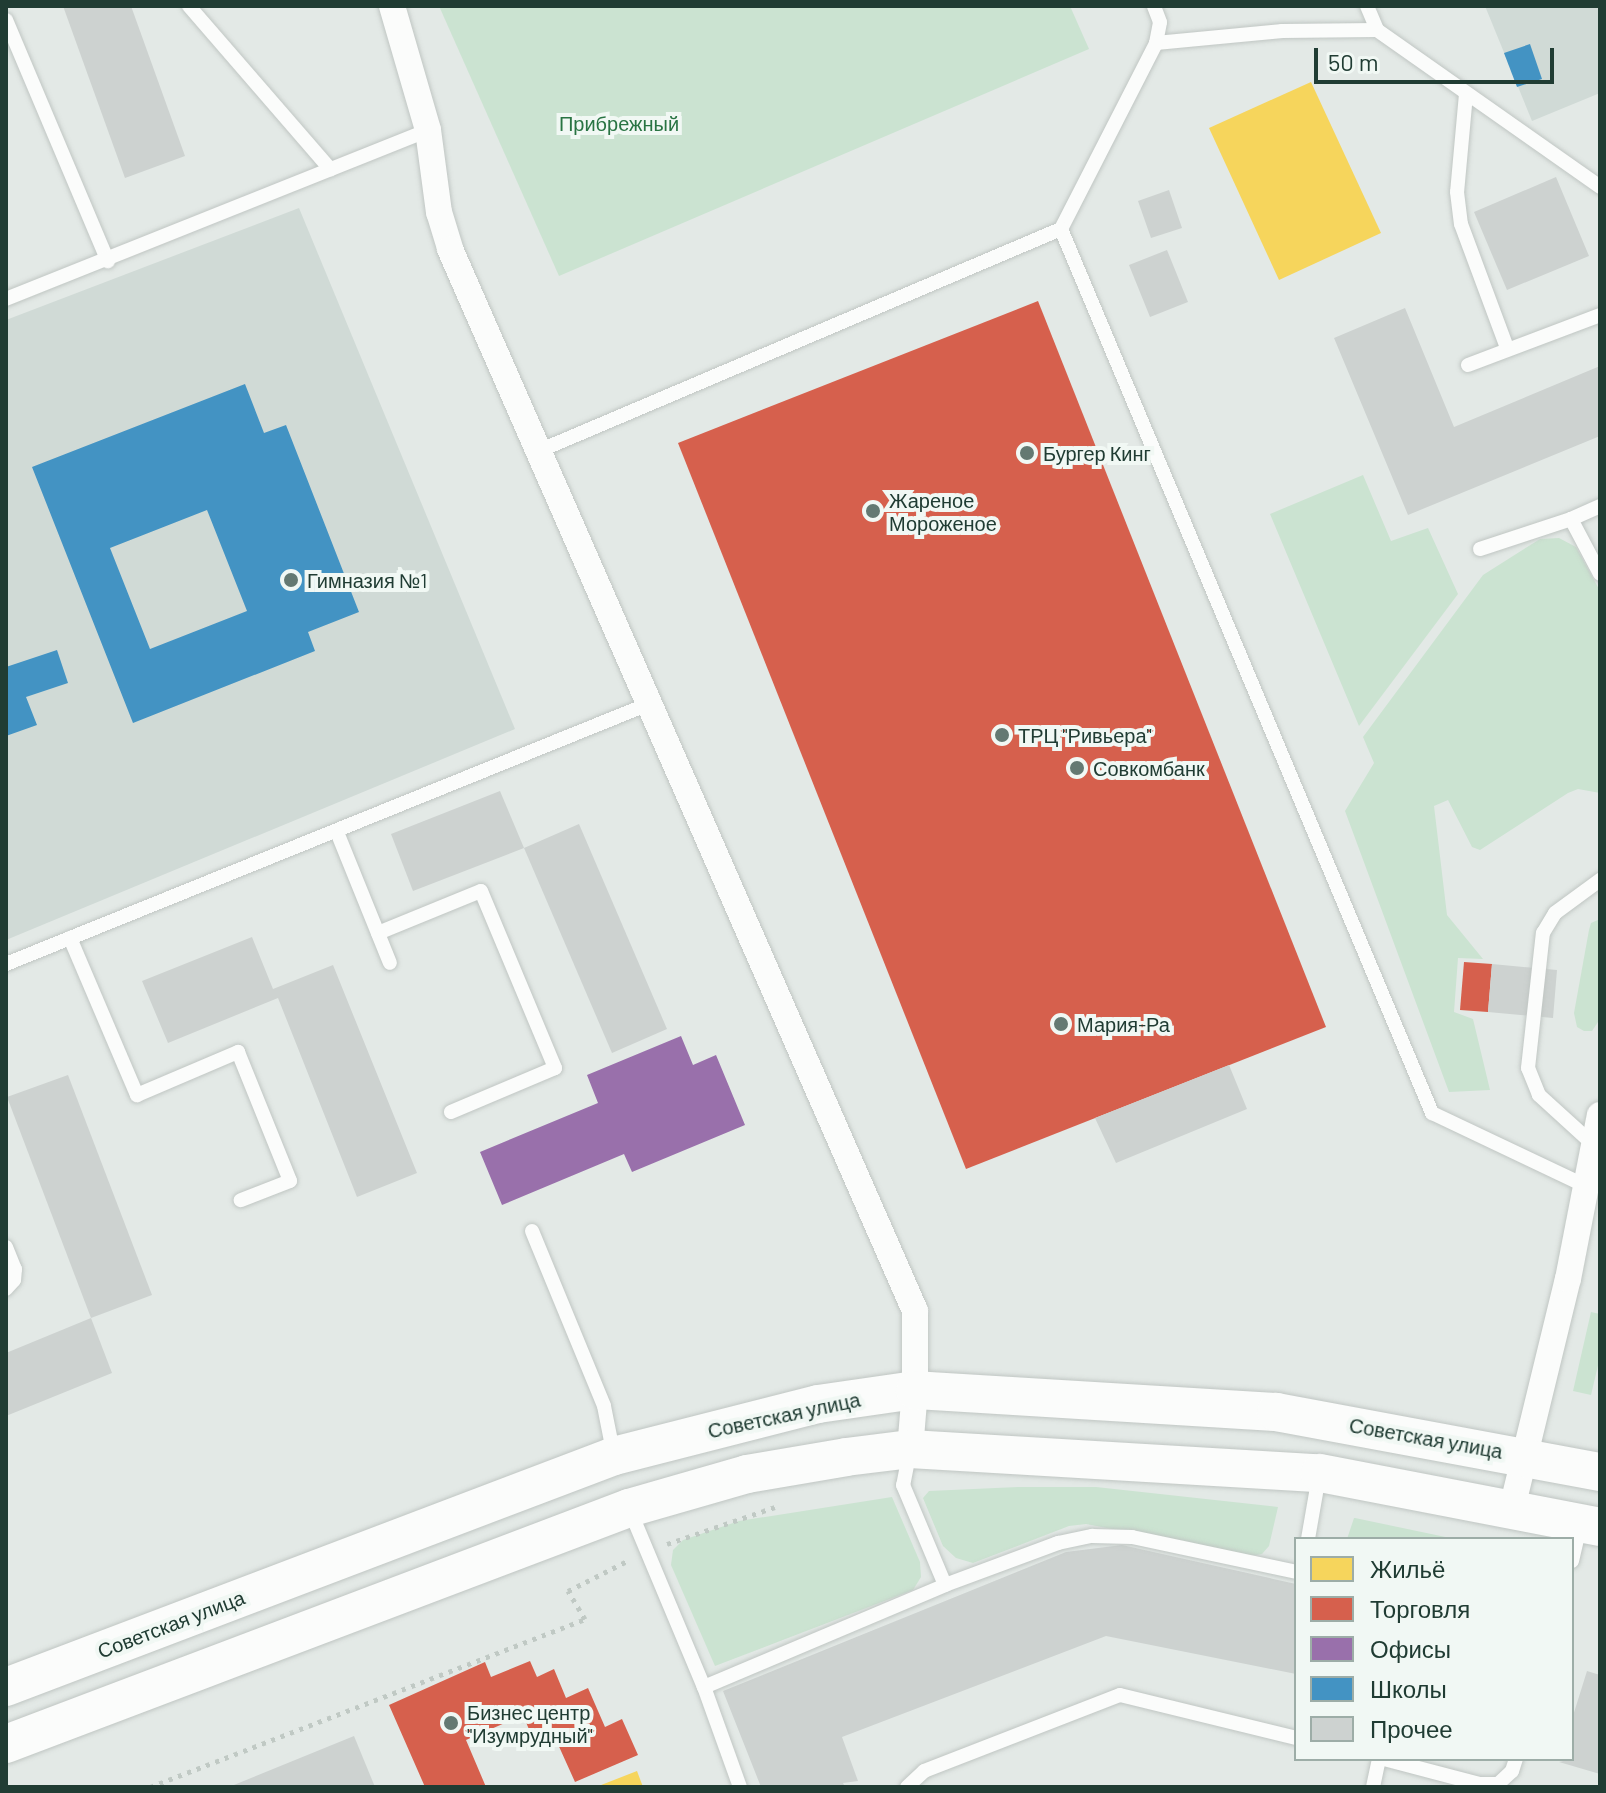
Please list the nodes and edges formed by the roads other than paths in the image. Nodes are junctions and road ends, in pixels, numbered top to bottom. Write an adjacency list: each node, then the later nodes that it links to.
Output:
1 (189, 6): 10 (lane)
2 (392, 6): 9 (street)
3 (1154, 6): 7 (lane)
4 (1367, 6): 6 (lane)
5 (6, 20): 13 (lane)
6 (1377, 30): 7 (lane); 8 (lane)
7 (1156, 43): 12 (lane)
8 (1466, 94): 11 (lane); 16 (lane)
9 (428, 130): 10 (lane); 18 (street)
10 (330, 169): 13 (lane)
11 (1600, 187)
12 (1061, 229): 18 (lane); 33 (lane)
13 (108, 261): 14 (lane)
14 (6, 299)
15 (1600, 315): 16 (lane)
16 (1507, 348): 17 (lane)
17 (1468, 365)
18 (541, 450): 23 (street)
19 (1600, 506): 20 (lane)
20 (1571, 519): 21 (lane); 22 (lane)
21 (1480, 549)
22 (1600, 574)
23 (651, 703): 24 (lane); 38 (street)
24 (337, 832): 26 (lane); 27 (lane)
25 (1600, 880): 32 (lane)
26 (378, 933): 28 (lane); 30 (lane)
27 (70, 938): 29 (lane); 34 (lane)
28 (390, 963)
29 (6, 964)
30 (451, 1112)
31 (1600, 1115): 32 (street)
32 (1595, 1146): 33 (street)
33 (1586, 1186): 41 (street)
34 (241, 1200)
35 (532, 1231): 40 (lane)
36 (6, 1247): 37 (lane)
37 (6, 1289)
38 (915, 1390): 39 (street); 40 (main road, Советская улица); 41 (main road, Советская улица)
39 (910, 1449): 43 (main road); 44 (main road); 50 (lane)
40 (614, 1456): 44 (main road); 51 (main road, Советская улица)
41 (1523, 1456): 42 (main road, Советская улица); 45 (street)
42 (1600, 1472)
43 (1320, 1473): 45 (main road); 47 (lane)
44 (629, 1508): 52 (lane); 54 (main road)
45 (1512, 1508): 46 (main road)
46 (1590, 1525): 48 (lane)
47 (1308, 1537)
48 (1574, 1557)
49 (1294, 1572): 50 (lane)
50 (945, 1585): 52 (lane)
51 (6, 1687)
52 (704, 1687): 58 (lane)
53 (1294, 1738): 59 (lane)
54 (6, 1744)
55 (1381, 1761): 60 (lane)
56 (1390, 1761): 57 (lane)
57 (1515, 1761)
58 (740, 1787)
59 (907, 1787)
60 (1373, 1787)

